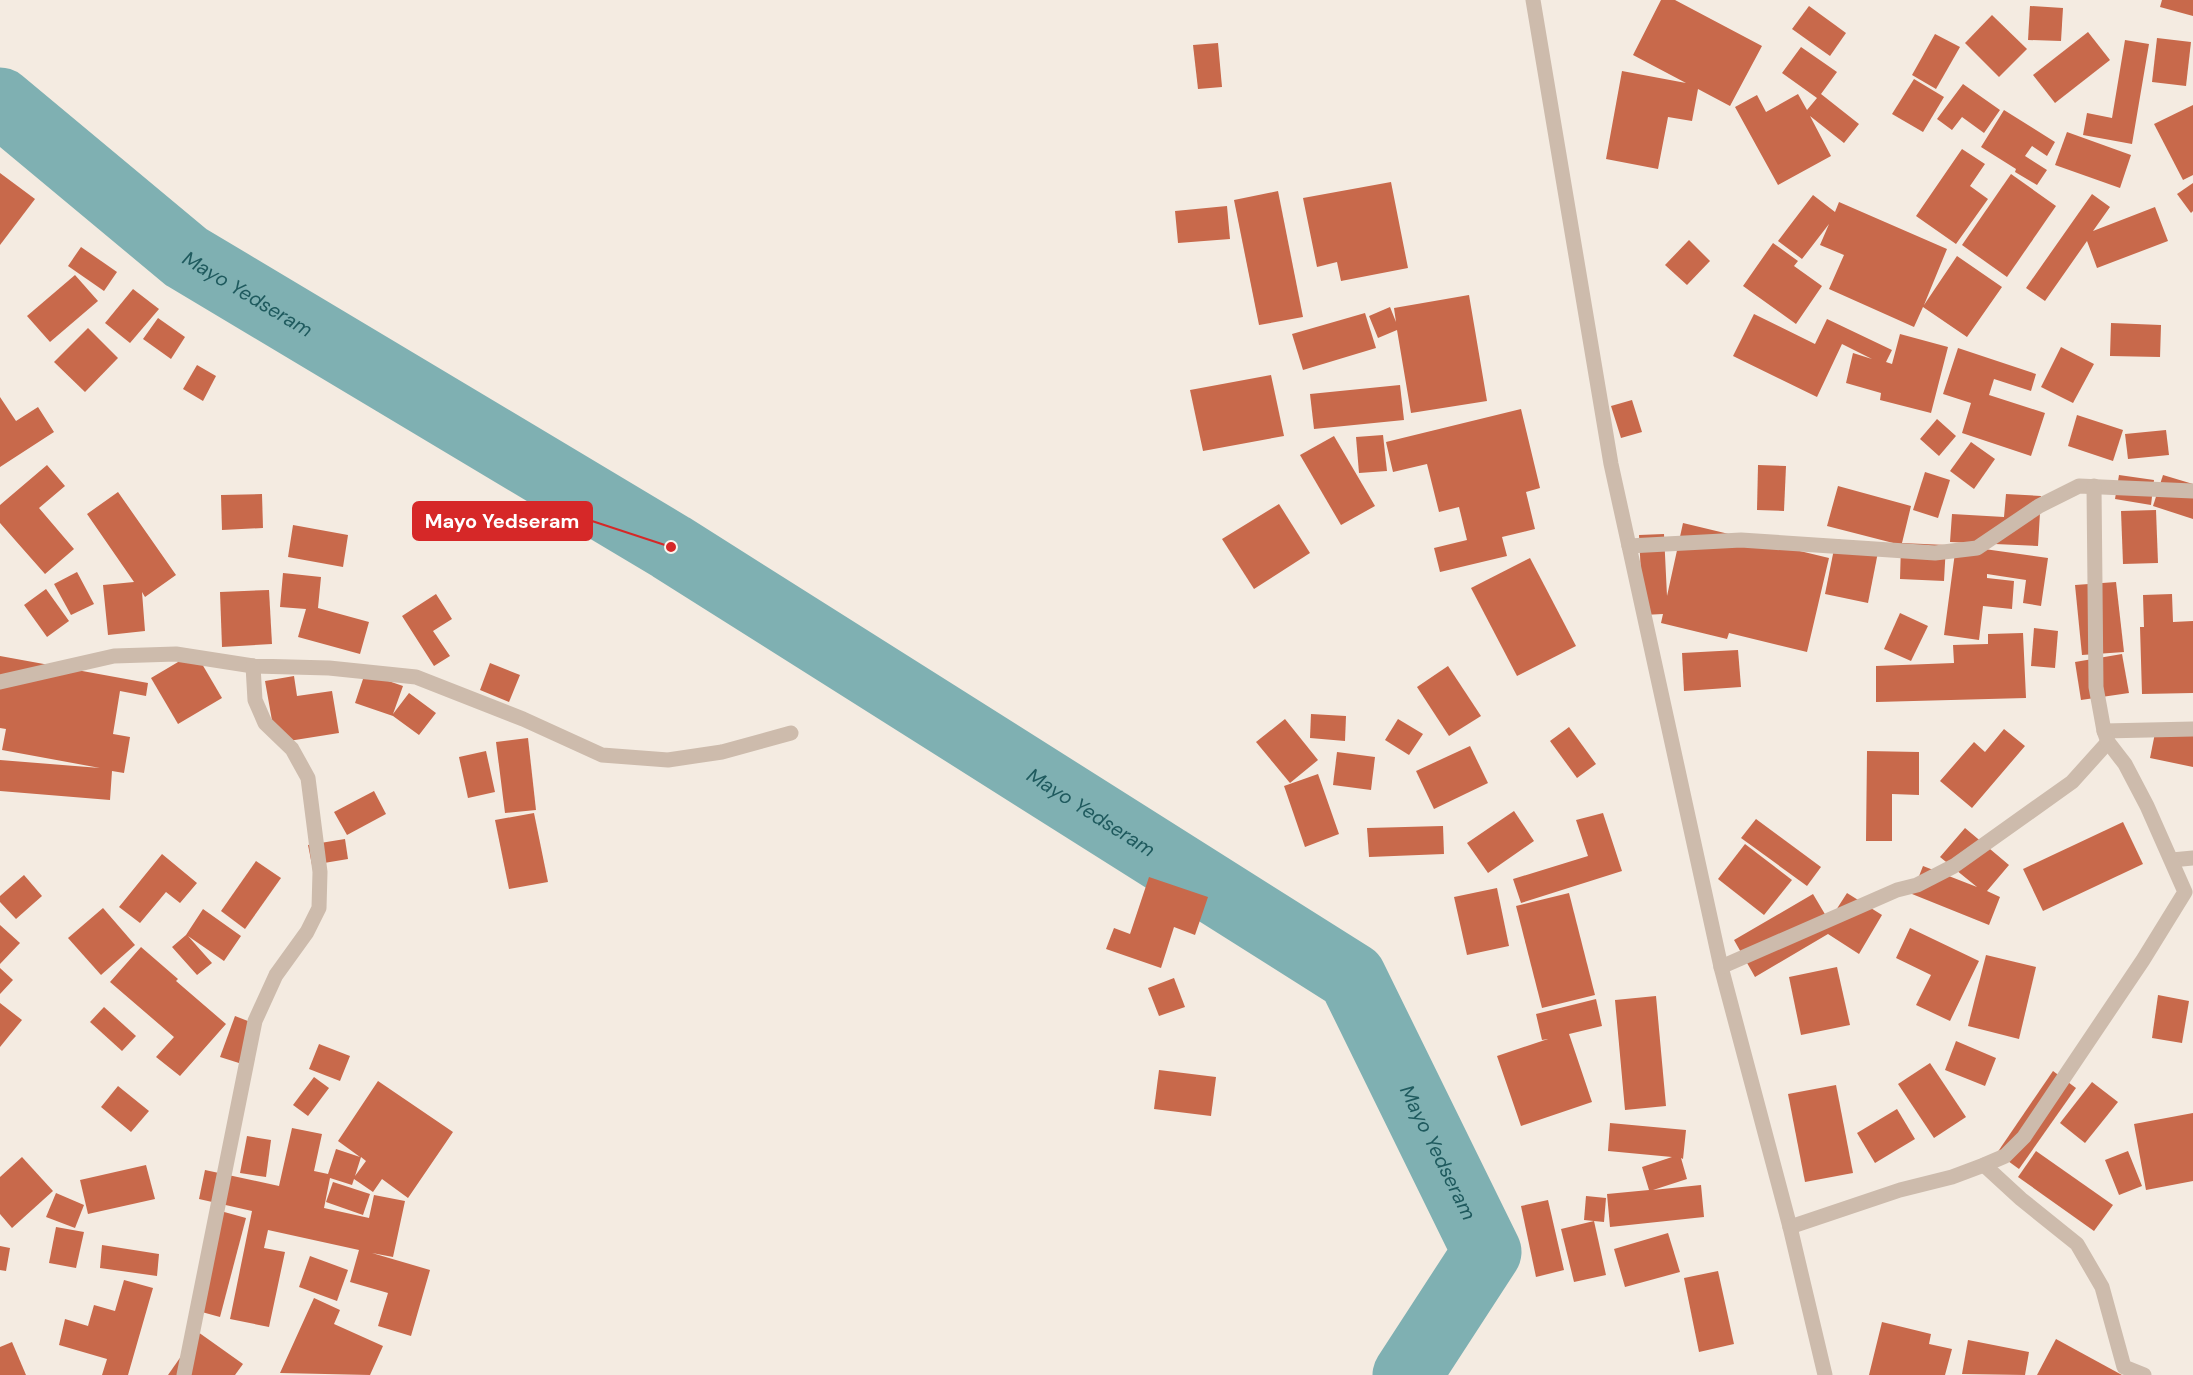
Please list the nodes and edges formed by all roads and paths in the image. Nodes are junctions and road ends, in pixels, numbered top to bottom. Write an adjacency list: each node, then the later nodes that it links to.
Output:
1 (1533, 0): 4 (street)
2 (2094, 486): 3 (street); 4 (street); 9 (street)
3 (2193, 490)
4 (1629, 546): 12 (street)
5 (253, 666): 6 (street); 8 (street); 15 (street)
6 (0, 682)
7 (2193, 729): 9 (street)
8 (791, 733)
9 (2106, 737): 11 (street); 12 (street)
10 (2193, 858): 11 (street)
11 (2172, 860): 13 (street)
12 (1721, 967): 14 (street)
13 (1984, 1164): 14 (street); 17 (street)
14 (1790, 1227): 16 (street)
15 (184, 1375)
16 (1825, 1375)
17 (2144, 1375)

